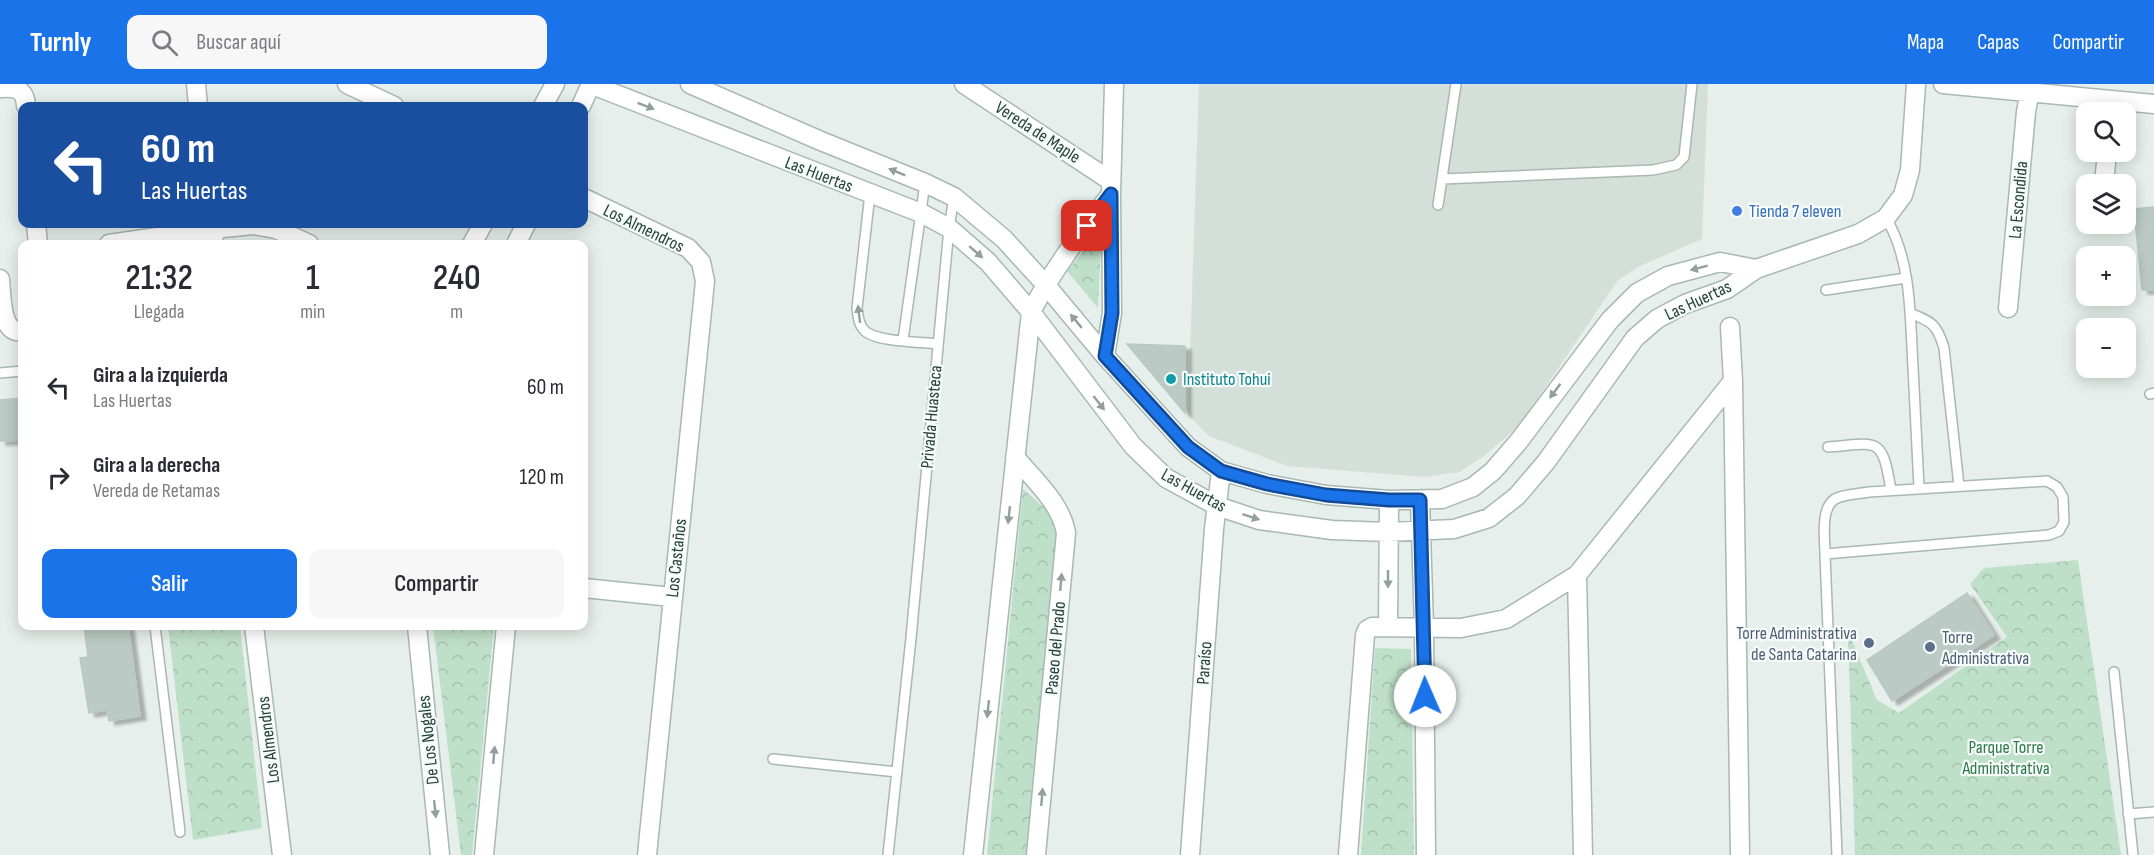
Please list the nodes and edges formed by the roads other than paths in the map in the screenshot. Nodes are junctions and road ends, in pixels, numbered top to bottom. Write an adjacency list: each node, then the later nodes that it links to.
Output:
1 (196, 84): 15 (street)
2 (347, 84): 16 (street)
3 (555, 84): 17 (street)
4 (591, 84): 18 (street); 25 (street, Las Huertas, one-way to 25)
5 (690, 84): 23 (street, Las Huertas, one-way to 5)
6 (964, 84): 24 (street, Vereda de Maple)
7 (1114, 84): 24 (street)
8 (1456, 84): 22 (lane)
9 (1692, 84): 22 (lane)
10 (1916, 84): 30 (street, Las Huertas)
11 (1943, 84): 13 (street)
12 (0, 88): 14 (street)
13 (2030, 88): 19 (street); 43 (street, La Escondida)
14 (26, 102)
15 (198, 102)
16 (385, 102)
17 (545, 102)
18 (583, 102)
19 (2094, 102)
20 (2154, 104): 21 (street)
21 (2136, 105)
22 (1442, 179): 28 (lane)
23 (925, 183): 26 (street, Las Huertas); 29 (lane)
24 (1111, 188): 41 (street); 50 (street)
25 (870, 194): 29 (street, Las Huertas); 48 (lane, one-way to 25)
26 (954, 197): 33 (lane, Privada Huasteca); 41 (street, Las Huertas)
27 (588, 200): 37 (street, Los Almendros)
28 (1438, 205)
29 (921, 213): 33 (street, Las Huertas); 48 (lane)
30 (1886, 218): 38 (street, Las Huertas); 39 (lane)
31 (236, 228): 34 (street)
32 (270, 228): 36 (street)
33 (949, 228): 44 (street, Las Huertas, one-way to 44); 49 (lane, Privada Huasteca)
34 (213, 232): 35 (street)
35 (144, 240)
36 (300, 240)
37 (701, 262): 68 (street, Los Castaños)
38 (1756, 269): 61 (street, Las Huertas, one-way to 61); 63 (street, Las Huertas)
39 (1906, 278): 42 (lane); 45 (lane)
40 (0, 279): 47 (street)
41 (1045, 284): 44 (street); 50 (street, Las Huertas, one-way to 41)
42 (1826, 290)
43 (2008, 308)
44 (1031, 312): 55 (street); 62 (street, Las Huertas, one-way to 62)
45 (1910, 313): 57 (lane); 58 (lane)
46 (1730, 327): 53 (street)
47 (18, 332)
48 (903, 340): 49 (lane)
49 (938, 344): 77 (lane, Privada Huasteca)
50 (1105, 356): 56 (street, Las Huertas)
51 (18, 371): 52 (lane)
52 (0, 373)
53 (1733, 381): 66 (street); 92 (street)
54 (1828, 447): 59 (lane)
55 (1015, 457): 86 (street, one-way to 86); 87 (street, Paseo del Prado, one-way to 55)
56 (1221, 471): 60 (street, Las Huertas); 62 (street, Paraíso)
57 (1959, 486): 58 (lane); 65 (lane)
58 (1919, 488): 59 (lane)
59 (1891, 490): 65 (lane)
60 (1389, 500): 61 (street, Las Huertas); 64 (street)
61 (1420, 500): 63 (street)
62 (1217, 506): 64 (street, Las Huertas, one-way to 64); 88 (street, Paraíso)
63 (1420, 531): 64 (street, Las Huertas); 70 (street)
64 (1388, 532): 69 (street, one-way to 69)
65 (1824, 554): 93 (lane)
66 (1577, 575): 70 (street); 91 (street)
67 (588, 588): 68 (street)
68 (672, 597): 84 (street, Los Castaños)
69 (1388, 627): 70 (street); 89 (street)
70 (1424, 627): 90 (street)
71 (155, 630): 80 (lane)
72 (254, 630): 81 (street, Los Almendros)
73 (417, 630): 82 (street, De Los Nogales, one-way to 82)
74 (506, 630): 83 (street, one-way to 74)
75 (2114, 672): 79 (lane)
76 (773, 759): 77 (lane)
77 (897, 772): 85 (lane, Privada Huasteca)
78 (2154, 812): 79 (lane)
79 (2128, 814): 94 (lane)
80 (180, 832)
81 (282, 855)
82 (440, 855)
83 (484, 855)
84 (647, 855)
85 (888, 855)
86 (973, 855)
87 (1036, 855)
88 (1190, 855)
89 (1348, 855)
90 (1426, 855)
91 (1583, 855)
92 (1740, 855)
93 (1837, 855)
94 (2133, 855)

